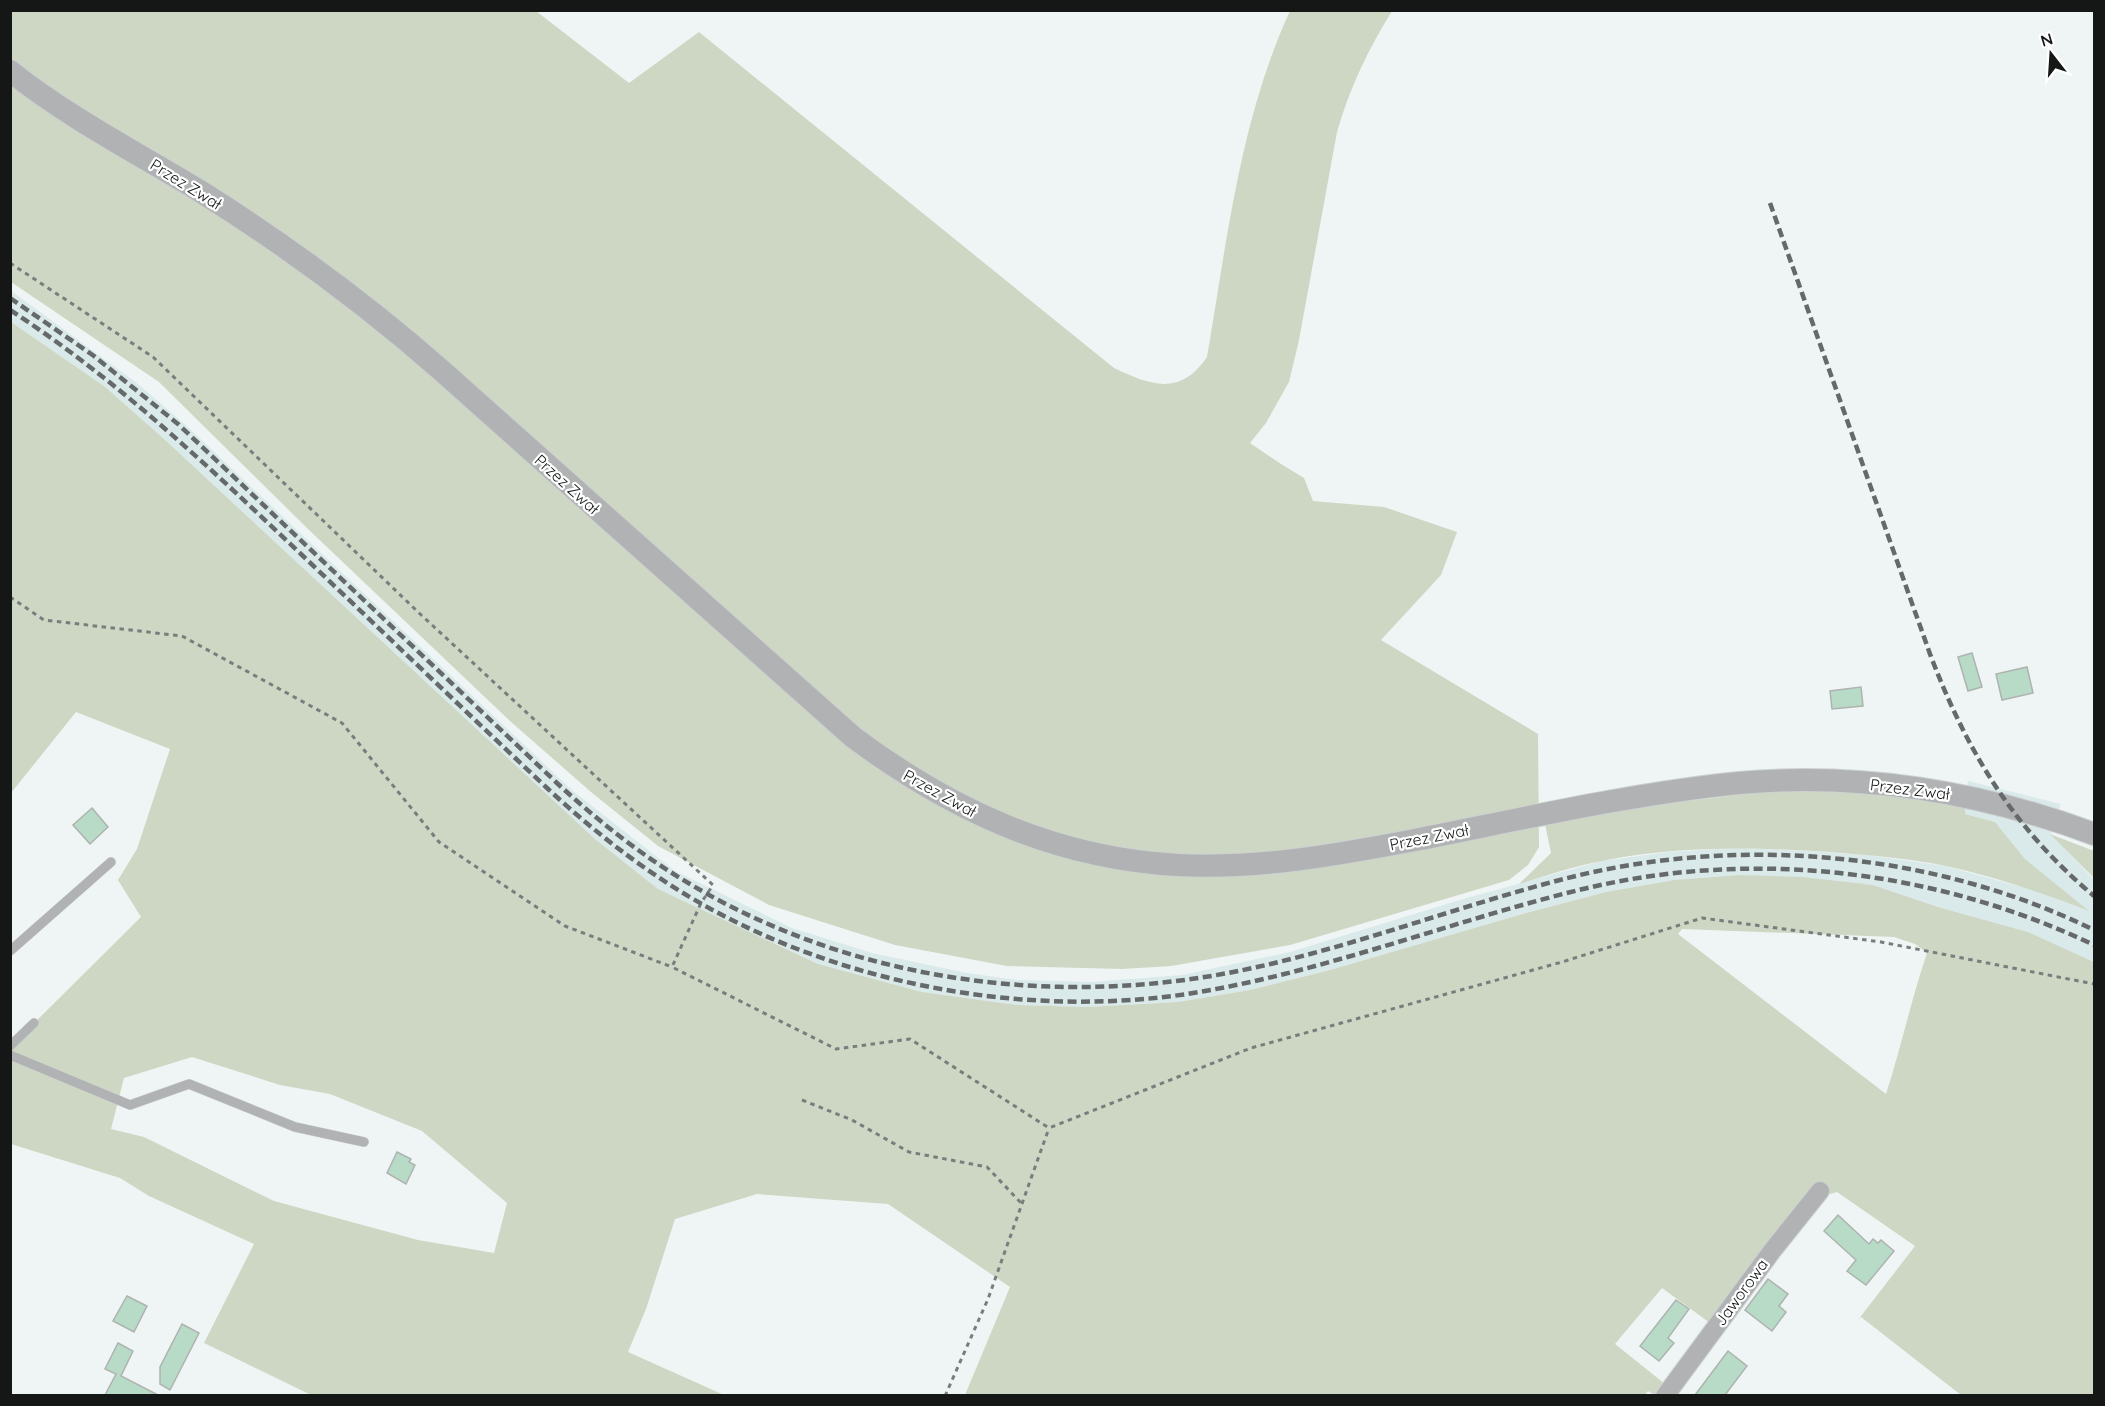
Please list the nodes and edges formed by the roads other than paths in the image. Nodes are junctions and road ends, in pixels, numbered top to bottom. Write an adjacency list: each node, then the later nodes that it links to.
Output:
1 (10, 71): 2 (street, Przez Zwał)
2 (2094, 834)
3 (111, 862): 4 (lane)
4 (10, 951)
5 (34, 1023): 6 (lane)
6 (10, 1046)
7 (10, 1056): 8 (lane)
8 (363, 1142)
9 (1820, 1191): 10 (street, Jaworowa)
10 (1665, 1395)

